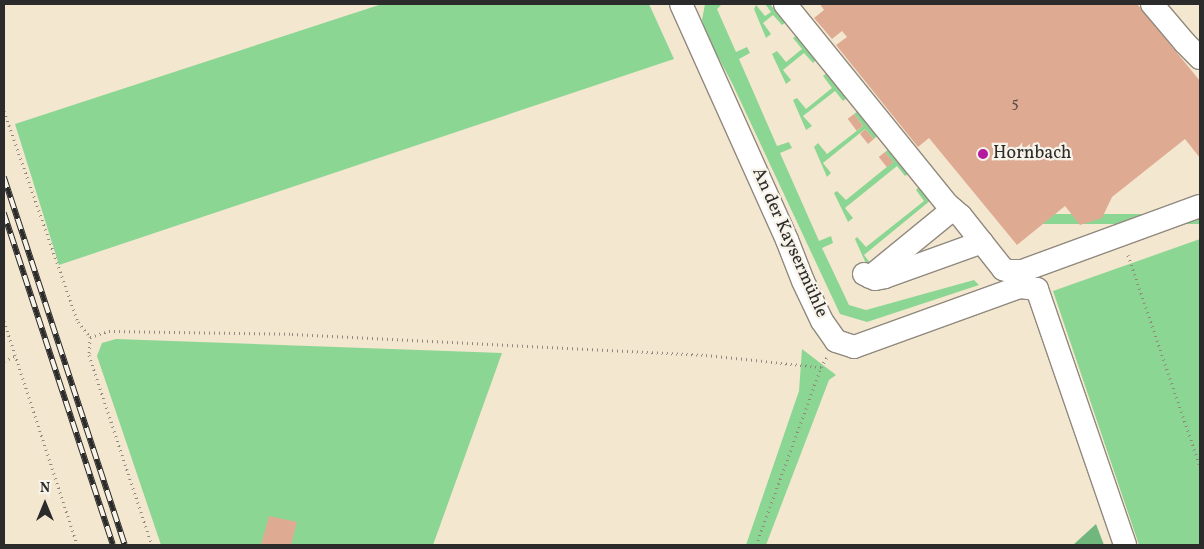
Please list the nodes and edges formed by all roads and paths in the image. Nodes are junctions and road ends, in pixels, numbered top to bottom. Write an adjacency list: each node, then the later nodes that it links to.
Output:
1 (681, 4): 12 (street, An der Kaysermühle)
2 (785, 4): 7 (street)
3 (1152, 4): 4 (street)
4 (1200, 58)
5 (4, 111): 11 (path)
6 (1200, 206): 8 (street)
7 (953, 209): 8 (street); 8 (street)
8 (982, 242)
9 (1128, 255): 16 (path)
10 (4, 321): 13 (path)
11 (90, 337): 15 (path); 18 (path)
12 (836, 341): 15 (path); 20 (street)
13 (15, 356): 14 (path); 17 (path)
14 (4, 361)
15 (821, 367): 19 (path)
16 (1200, 466)
17 (78, 545)
18 (152, 545)
19 (756, 545)
20 (1125, 545)

